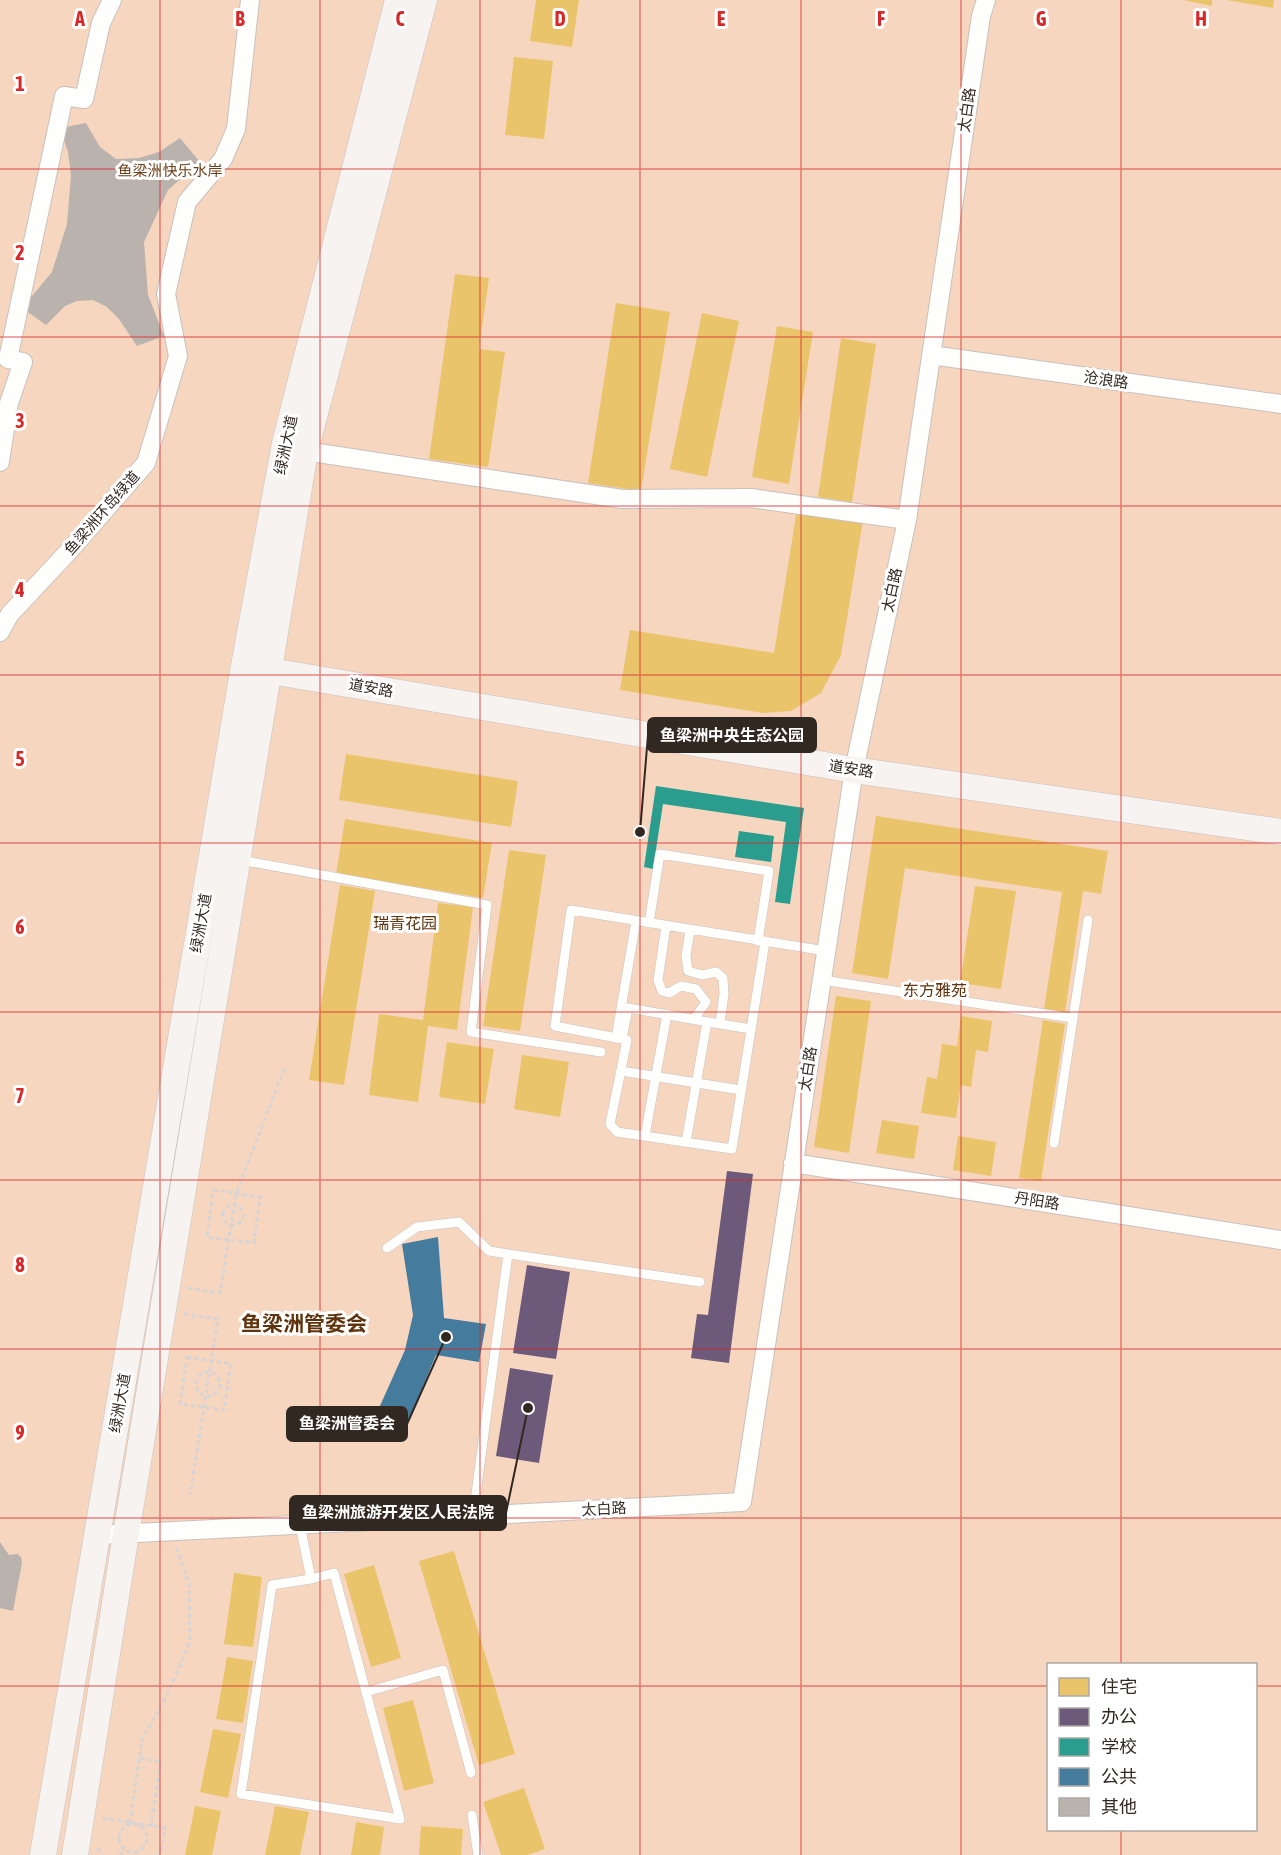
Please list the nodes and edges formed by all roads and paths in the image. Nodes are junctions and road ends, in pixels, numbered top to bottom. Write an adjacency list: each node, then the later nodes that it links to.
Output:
1 (112, 0): 8 (street)
2 (250, 0): 12 (street, 鱼梁洲环岛绿道)
3 (398, 0): 13 (main road, 绿洲大道)
4 (424, 0): 9 (main road, 绿洲大道)
5 (986, 0): 6 (street, 太白路)
6 (931, 355): 7 (street, 沧浪路); 11 (street, 太白路)
7 (1281, 404)
8 (2, 436): 10 (street)
9 (305, 451): 11 (street); 13 (main road, 绿洲大道)
10 (0, 462)
11 (907, 520): 14 (street, 太白路)
12 (0, 632)
13 (257, 668): 14 (main road, 道安路); 16 (main road, 绿洲大道); 61 (main road, 绿洲大道)
14 (854, 770): 15 (main road, 道安路); 23 (street, 太白路)
15 (1281, 832)
16 (238, 860): 32 (lane); 50 (main road, 绿洲大道)
17 (1088, 920): 26 (lane)
18 (636, 921): 19 (lane); 31 (lane); 31 (lane)
19 (650, 923): 20 (lane); 22 (lane)
20 (666, 926): 21 (lane); 27 (lane)
21 (690, 930): 22 (lane); 29 (lane)
22 (762, 942): 23 (lane); 30 (lane)
23 (826, 951): 24 (street, 太白路)
24 (822, 980): 26 (lane); 41 (street, 太白路)
25 (667, 1014): 27 (lane); 31 (lane); 35 (lane)
26 (1072, 1018): 40 (lane)
27 (694, 1019): 28 (lane)
28 (707, 1022): 29 (lane); 36 (lane)
29 (720, 1024): 30 (lane)
30 (751, 1029): 37 (lane)
31 (619, 1038): 34 (lane)
32 (601, 1052)
33 (284, 1069): 42 (path)
34 (621, 1071): 35 (lane); 38 (lane)
35 (656, 1077): 36 (lane); 38 (lane)
36 (696, 1083): 37 (lane); 39 (lane)
37 (741, 1090): 39 (lane)
38 (645, 1136): 39 (lane)
39 (686, 1143)
40 (1053, 1143)
41 (793, 1163): 46 (street, 丹阳路); 57 (street, 太白路)
42 (236, 1194): 43 (path); 45 (path); 45 (path)
43 (234, 1205): 44 (path); 44 (path); 44 (path)
44 (231, 1225): 45 (path)
45 (229, 1239): 50 (path)
46 (1281, 1240)
47 (387, 1248): 48 (lane)
48 (508, 1254): 49 (lane); 57 (lane)
49 (700, 1282)
50 (168, 1285): 51 (main road, 绿洲大道)
51 (164, 1311): 52 (path); 60 (main road, 绿洲大道)
52 (211, 1361): 53 (path); 55 (path); 55 (path)
53 (210, 1372): 54 (path); 54 (path); 54 (path)
54 (206, 1396): 55 (path)
55 (204, 1408): 56 (path)
56 (190, 1495)
57 (473, 1516): 58 (street, 太白路)
58 (300, 1525): 59 (street, 太白路); 62 (lane)
59 (171, 1531): 60 (street, 太白路); 64 (path)
60 (126, 1534): 61 (street, 太白路); 75 (main road, 绿洲大道)
61 (97, 1535): 74 (main road, 绿洲大道)
62 (311, 1579): 63 (lane); 63 (lane)
63 (366, 1692): 65 (lane)
64 (140, 1758): 68 (path); 70 (path)
65 (471, 1773)
66 (472, 1815): 80 (lane)
67 (94, 1817): 68 (path)
68 (130, 1823): 69 (path)
69 (138, 1824): 70 (path); 72 (path); 73 (path)
70 (151, 1826): 79 (path)
71 (96, 1840): 76 (path)
72 (125, 1850): 73 (path); 77 (path)
73 (141, 1850): 78 (path)
74 (43, 1855)
75 (75, 1855)
76 (102, 1855)
77 (120, 1855)
78 (144, 1855)
79 (159, 1855)
80 (478, 1855)

